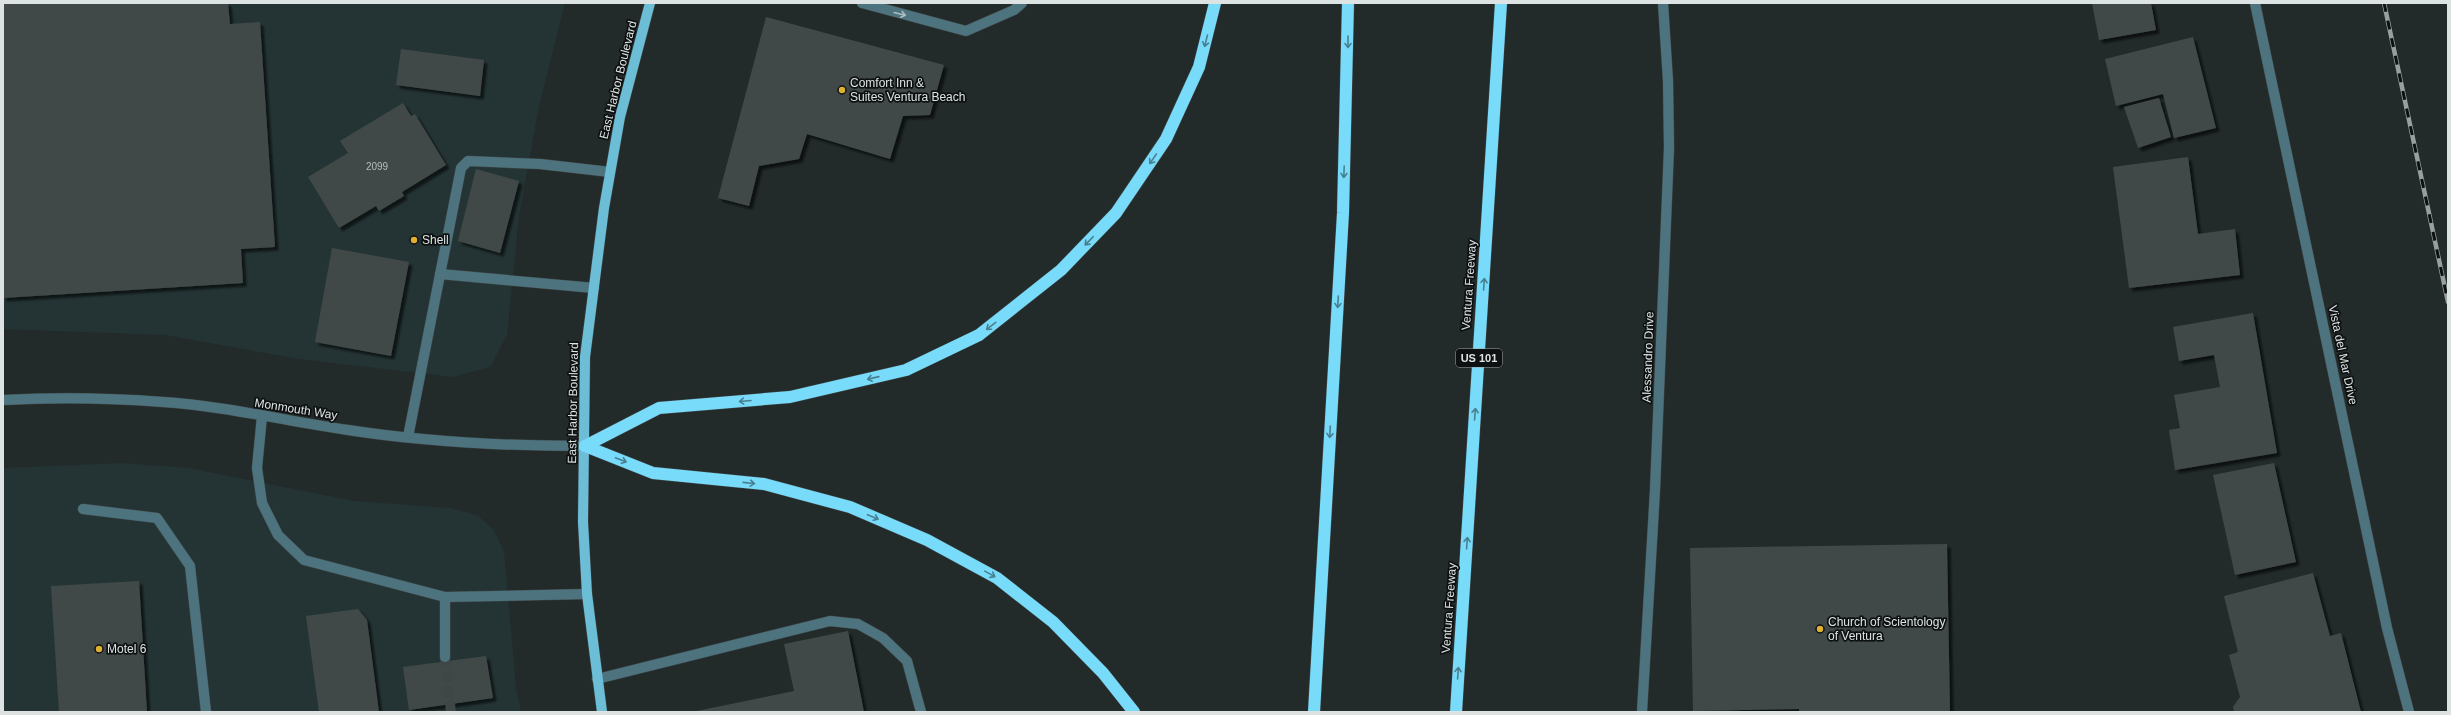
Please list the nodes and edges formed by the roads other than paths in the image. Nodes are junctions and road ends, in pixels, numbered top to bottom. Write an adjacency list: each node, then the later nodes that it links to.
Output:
1 (650, 3): 9 (main road, East Harbor Boulevard)
2 (862, 3): 3 (street, one-way to 3)
3 (1022, 3)
4 (1215, 3): 15 (highway, one-way to 15)
5 (1348, 3): 25 (highway, one-way to 25)
6 (1501, 3): 26 (highway, Ventura Freeway / US 101, one-way to 6)
7 (1663, 3): 27 (street, Alessandro Drive)
8 (2255, 3): 28 (street, Vista del Mar Drive)
9 (610, 172): 10 (street); 11 (main road, East Harbor Boulevard)
10 (440, 274): 11 (street); 14 (street)
11 (594, 288): 15 (main road, East Harbor Boulevard)
12 (3, 400): 13 (street, Monmouth Way)
13 (262, 416): 14 (street, Monmouth Way); 18 (street)
14 (408, 437): 15 (street, Monmouth Way)
15 (585, 446): 17 (main road, East Harbor Boulevard); 24 (highway, one-way to 24)
16 (83, 509): 21 (street)
17 (587, 594): 18 (street); 20 (main road, East Harbor Boulevard)
18 (444, 597): 19 (street)
19 (445, 657)
20 (597, 679): 22 (main road, East Harbor Boulevard); 23 (street)
21 (206, 712)
22 (602, 712)
23 (921, 712)
24 (1134, 712)
25 (1314, 712)
26 (1456, 712)
27 (1642, 712)
28 (2409, 712)

